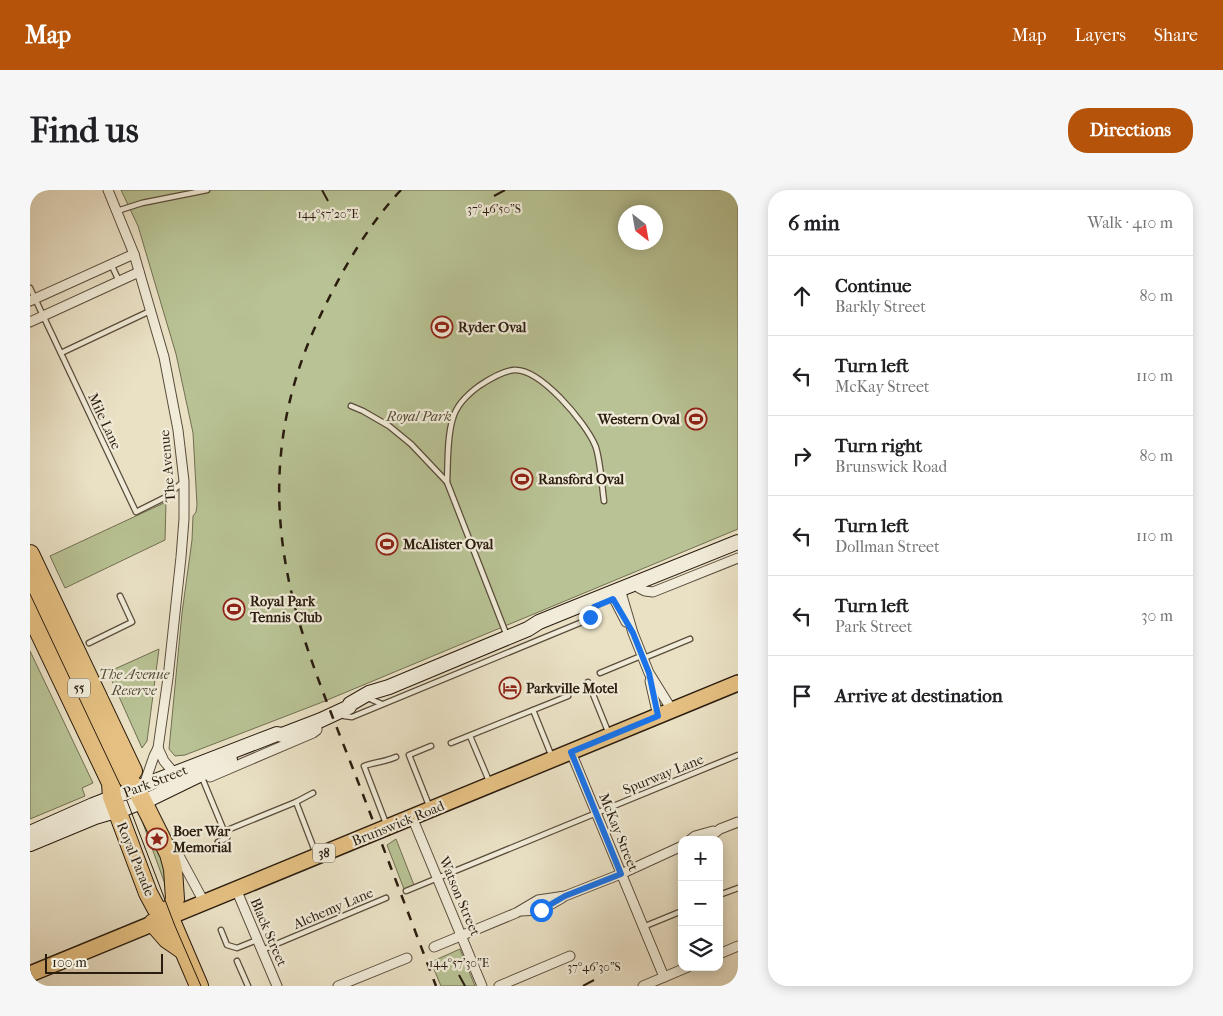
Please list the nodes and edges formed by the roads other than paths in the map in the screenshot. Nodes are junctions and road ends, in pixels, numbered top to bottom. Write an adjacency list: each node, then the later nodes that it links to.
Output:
1 (108, 190): 3 (street, The Avenue)
2 (207, 190): 3 (lane)
3 (117, 211): 4 (street, The Avenue)
4 (134, 254): 5 (street); 6 (street, The Avenue)
5 (111, 264): 7 (lane); 9 (street)
6 (139, 272): 7 (street); 10 (street, The Avenue)
7 (119, 281): 11 (street)
8 (30, 288): 9 (lane, Mile Lane)
9 (33, 300): 11 (lane, Mile Lane)
10 (151, 310): 13 (lane); 15 (street, The Avenue)
11 (43, 316): 12 (street); 13 (lane, Mile Lane)
12 (30, 322)
13 (61, 353): 15 (lane, Mile Lane)
14 (351, 406): 16 (lane)
15 (184, 482): 50 (street, The Avenue)
16 (447, 482): 17 (lane); 29 (lane)
17 (604, 501)
18 (738, 542): 21 (street, Park Street)
19 (30, 554): 22 (highway, Royal Parade / 55)
20 (738, 558): 23 (street, Park Street)
21 (681, 566): 23 (street, Park Street); 24 (street, Park Street)
22 (34, 587): 38 (highway, Royal Parade / 55)
23 (639, 588): 24 (street, Park Street)
24 (617, 594): 26 (street, Park Street); 32 (street)
25 (120, 596): 31 (lane)
26 (594, 604): 29 (street, Park Street); 29 (lane)
27 (30, 613): 38 (highway, Royal Parade / 55)
28 (30, 637): 38 (highway, Royal Parade / 55)
29 (515, 638): 37 (street, Park Street); 40 (lane)
30 (690, 640): 32 (lane)
31 (89, 643)
32 (642, 657): 33 (lane); 34 (street)
33 (600, 673)
34 (649, 673): 43 (street); 43 (street)
35 (588, 682): 47 (lane)
36 (738, 683): 43 (main road, Brunswick Road / 38)
37 (389, 687): 40 (street, Park Street); 41 (street, Park Street)
38 (74, 690): 58 (highway, Royal Parade / 55); 61 (highway, Royal Parade / 55)
39 (568, 696): 42 (lane)
40 (376, 701): 41 (street, Park Street)
41 (345, 709): 44 (street, Park Street)
42 (533, 710): 46 (lane); 54 (lane)
43 (665, 713): 47 (main road, Brunswick Road / 38)
44 (316, 722): 45 (street, Park Street); 56 (street, Park Street)
45 (282, 735): 55 (street, Park Street); 56 (street, Park Street)
46 (470, 736): 48 (lane); 57 (lane)
47 (610, 736): 51 (main road, Brunswick Road / 38)
48 (451, 743)
49 (431, 746): 62 (lane)
50 (158, 748): 55 (street); 58 (street, The Avenue)
51 (571, 752): 54 (main road, Brunswick Road / 38); 63 (street, McKay Street)
52 (738, 755): 63 (lane, Spurway Lane)
53 (396, 757): 66 (lane)
54 (553, 759): 57 (main road, Brunswick Road / 38)
55 (174, 773): 58 (street, Park Street)
56 (202, 777): 58 (street, Park Street); 69 (lane)
57 (490, 785): 62 (main road, Brunswick Road / 38)
58 (141, 791): 61 (street, Park Street); 70 (highway, Royal Parade / 55)
59 (313, 793): 60 (lane)
60 (296, 802): 69 (lane); 77 (lane)
61 (114, 804): 67 (street, Park Street); 87 (highway, Royal Parade / 55)
62 (431, 809): 64 (main road, Brunswick Road / 38)
63 (596, 813): 78 (street, McKay Street); 79 (lane, Spurway Lane)
64 (412, 817): 66 (main road, Brunswick Road / 38); 79 (street, Watson Street)
65 (738, 822): 68 (street)
66 (388, 827): 77 (main road, Brunswick Road / 38)
67 (50, 830): 71 (street, Park Street); 75 (street, Park Street)
68 (720, 830): 72 (street); 73 (street)
69 (224, 831): 74 (lane)
70 (160, 832): 85 (street, Royal Parade); 87 (highway, Royal Parade / 55)
71 (30, 834)
72 (695, 836)
73 (712, 836)
74 (218, 842)
75 (30, 843)
76 (678, 850): 78 (street)
77 (317, 856): 80 (main road, Brunswick Road / 38)
78 (621, 874): 88 (street, McKay Street); 90 (street)
79 (437, 878): 82 (lane, Spurway Lane); 90 (street, Watson Street)
80 (236, 888): 85 (main road, Brunswick Road / 38); 91 (street, Black Street)
81 (738, 888): 83 (lane)
82 (406, 891)
83 (723, 894)
84 (386, 898): 94 (lane, Alchemy Lane)
85 (204, 902): 87 (main road, Brunswick Road / 38)
86 (678, 913): 88 (lane)
87 (161, 919): 100 (main road, Brunswick Road / 38); 102 (highway)
88 (643, 927): 101 (street, McKay Street)
89 (221, 930): 91 (lane)
90 (462, 936): 93 (street); 106 (street, Watson Street)
91 (257, 940): 94 (street, Black Street)
92 (738, 946): 95 (street)
93 (434, 947)
94 (262, 950): 104 (street, Black Street)
95 (723, 952)
96 (570, 956): 107 (street)
97 (407, 958): 105 (street)
98 (238, 961): 103 (lane)
99 (678, 971): 101 (street)
100 (30, 974)
101 (664, 977): 108 (street)
102 (199, 986)
103 (248, 986)
104 (277, 986)
105 (338, 986)
106 (482, 986)
107 (499, 986)
108 (643, 986)

